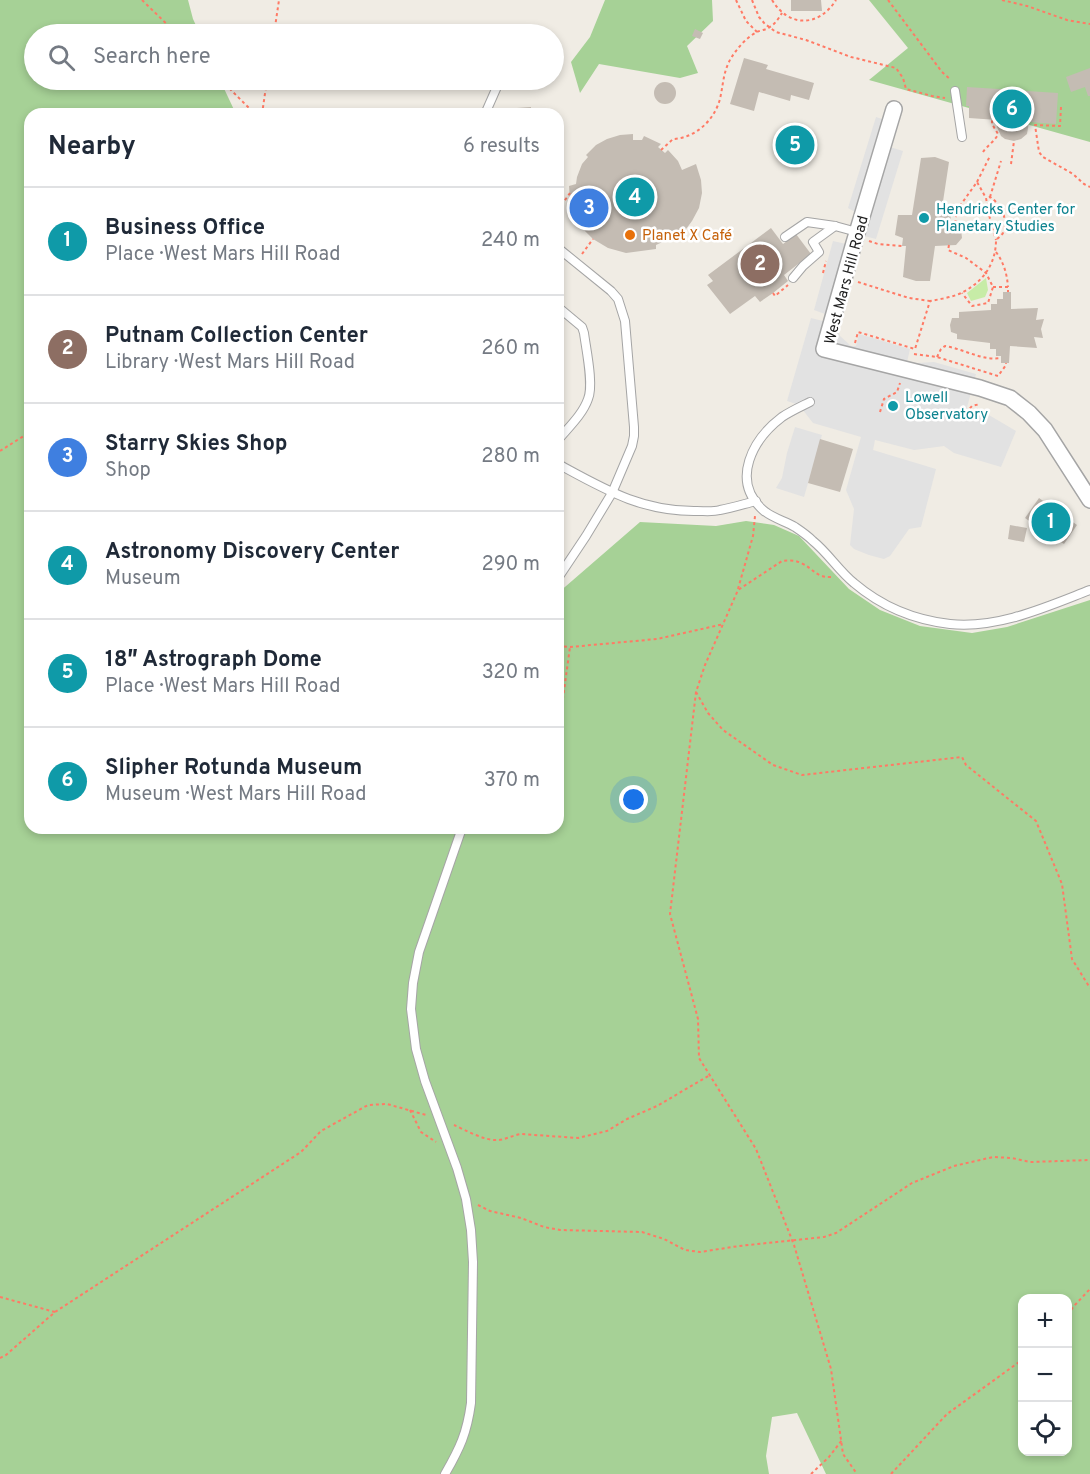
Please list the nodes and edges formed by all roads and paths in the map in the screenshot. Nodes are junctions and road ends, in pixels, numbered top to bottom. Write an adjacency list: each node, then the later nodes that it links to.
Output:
1 (142, 0): 10 (path)
2 (279, 0): 11 (path)
3 (736, 0): 14 (path)
4 (752, 0): 13 (path)
5 (772, 0): 9 (path)
6 (836, 0): 9 (path)
7 (888, 0): 18 (path)
8 (1002, 0): 12 (path)
9 (782, 13): 13 (path)
10 (167, 24)
11 (275, 24)
12 (1090, 24)
13 (769, 28): 14 (path); 18 (path)
14 (757, 32): 27 (path)
15 (231, 90): 20 (path)
16 (266, 90): 21 (path)
17 (496, 90): 22 (lane)
18 (956, 95): 25 (lane)
19 (1062, 107): 33 (path)
20 (249, 108)
21 (263, 108)
22 (488, 108)
23 (894, 109): 40 (street, West Mars Hill Road)
24 (992, 120): 28 (path)
25 (962, 137)
26 (1014, 141): 31 (path)
27 (662, 150)
28 (983, 152)
29 (990, 156): 32 (path)
30 (1001, 161): 35 (path)
31 (1011, 165)
32 (977, 182): 36 (path); 38 (path)
33 (1090, 187)
34 (570, 193): 37 (path)
35 (990, 197): 36 (path); 43 (path)
36 (986, 198): 43 (path)
37 (564, 202)
38 (955, 223)
39 (835, 226): 40 (lane); 41 (lane); 52 (lane)
40 (861, 236): 45 (path); 75 (street, West Mars Hill Road)
41 (785, 237)
42 (593, 239): 49 (path)
43 (996, 240): 46 (path)
44 (949, 245): 51 (path)
45 (902, 246)
46 (996, 252): 51 (path); 55 (path)
47 (564, 253): 74 (lane)
48 (827, 255): 50 (path)
49 (580, 256)
50 (823, 273)
51 (986, 273): 54 (path); 57 (path)
52 (793, 278)
53 (852, 279): 58 (path)
54 (993, 287): 55 (path); 57 (path)
55 (1008, 287): 56 (path)
56 (1008, 292)
57 (962, 293): 58 (path)
58 (930, 301): 60 (path)
59 (564, 312): 70 (lane)
60 (854, 346)
61 (914, 354): 62 (path)
62 (937, 357): 63 (path); 64 (path)
63 (1001, 358)
64 (1006, 363)
65 (900, 381): 68 (path)
66 (810, 402): 76 (lane)
67 (984, 405): 69 (path)
68 (880, 412)
69 (966, 413)
70 (564, 432)
71 (24, 436): 72 (path)
72 (0, 451)
73 (564, 467): 74 (lane)
74 (612, 493): 76 (lane); 77 (lane)
75 (1090, 500)
76 (756, 501): 78 (lane); 79 (path)
77 (564, 569)
78 (840, 569): 79 (path); 81 (lane)
79 (738, 590): 83 (path)
80 (1090, 590): 81 (lane)
81 (1077, 595): 82 (lane)
82 (1090, 595)
83 (724, 624): 85 (path); 87 (path)
84 (564, 646): 85 (path)
85 (570, 647): 86 (path)
86 (564, 691)
87 (696, 692): 89 (path); 90 (path)
88 (460, 834): 92 (lane)
89 (1090, 988)
90 (710, 1075): 92 (path); 96 (path)
91 (410, 1110): 92 (path); 93 (path); 100 (path)
92 (440, 1119): 93 (lane)
93 (452, 1153): 95 (lane)
94 (1090, 1160): 96 (path)
95 (466, 1199): 96 (path); 104 (lane)
96 (792, 1240): 103 (path)
97 (1090, 1289): 99 (path)
98 (0, 1297): 100 (path)
99 (1072, 1309)
100 (55, 1312): 101 (path)
101 (0, 1358)
102 (1018, 1364): 107 (path)
103 (842, 1440): 105 (path); 106 (path)
104 (445, 1474)
105 (811, 1474)
106 (857, 1474)
107 (891, 1474)

